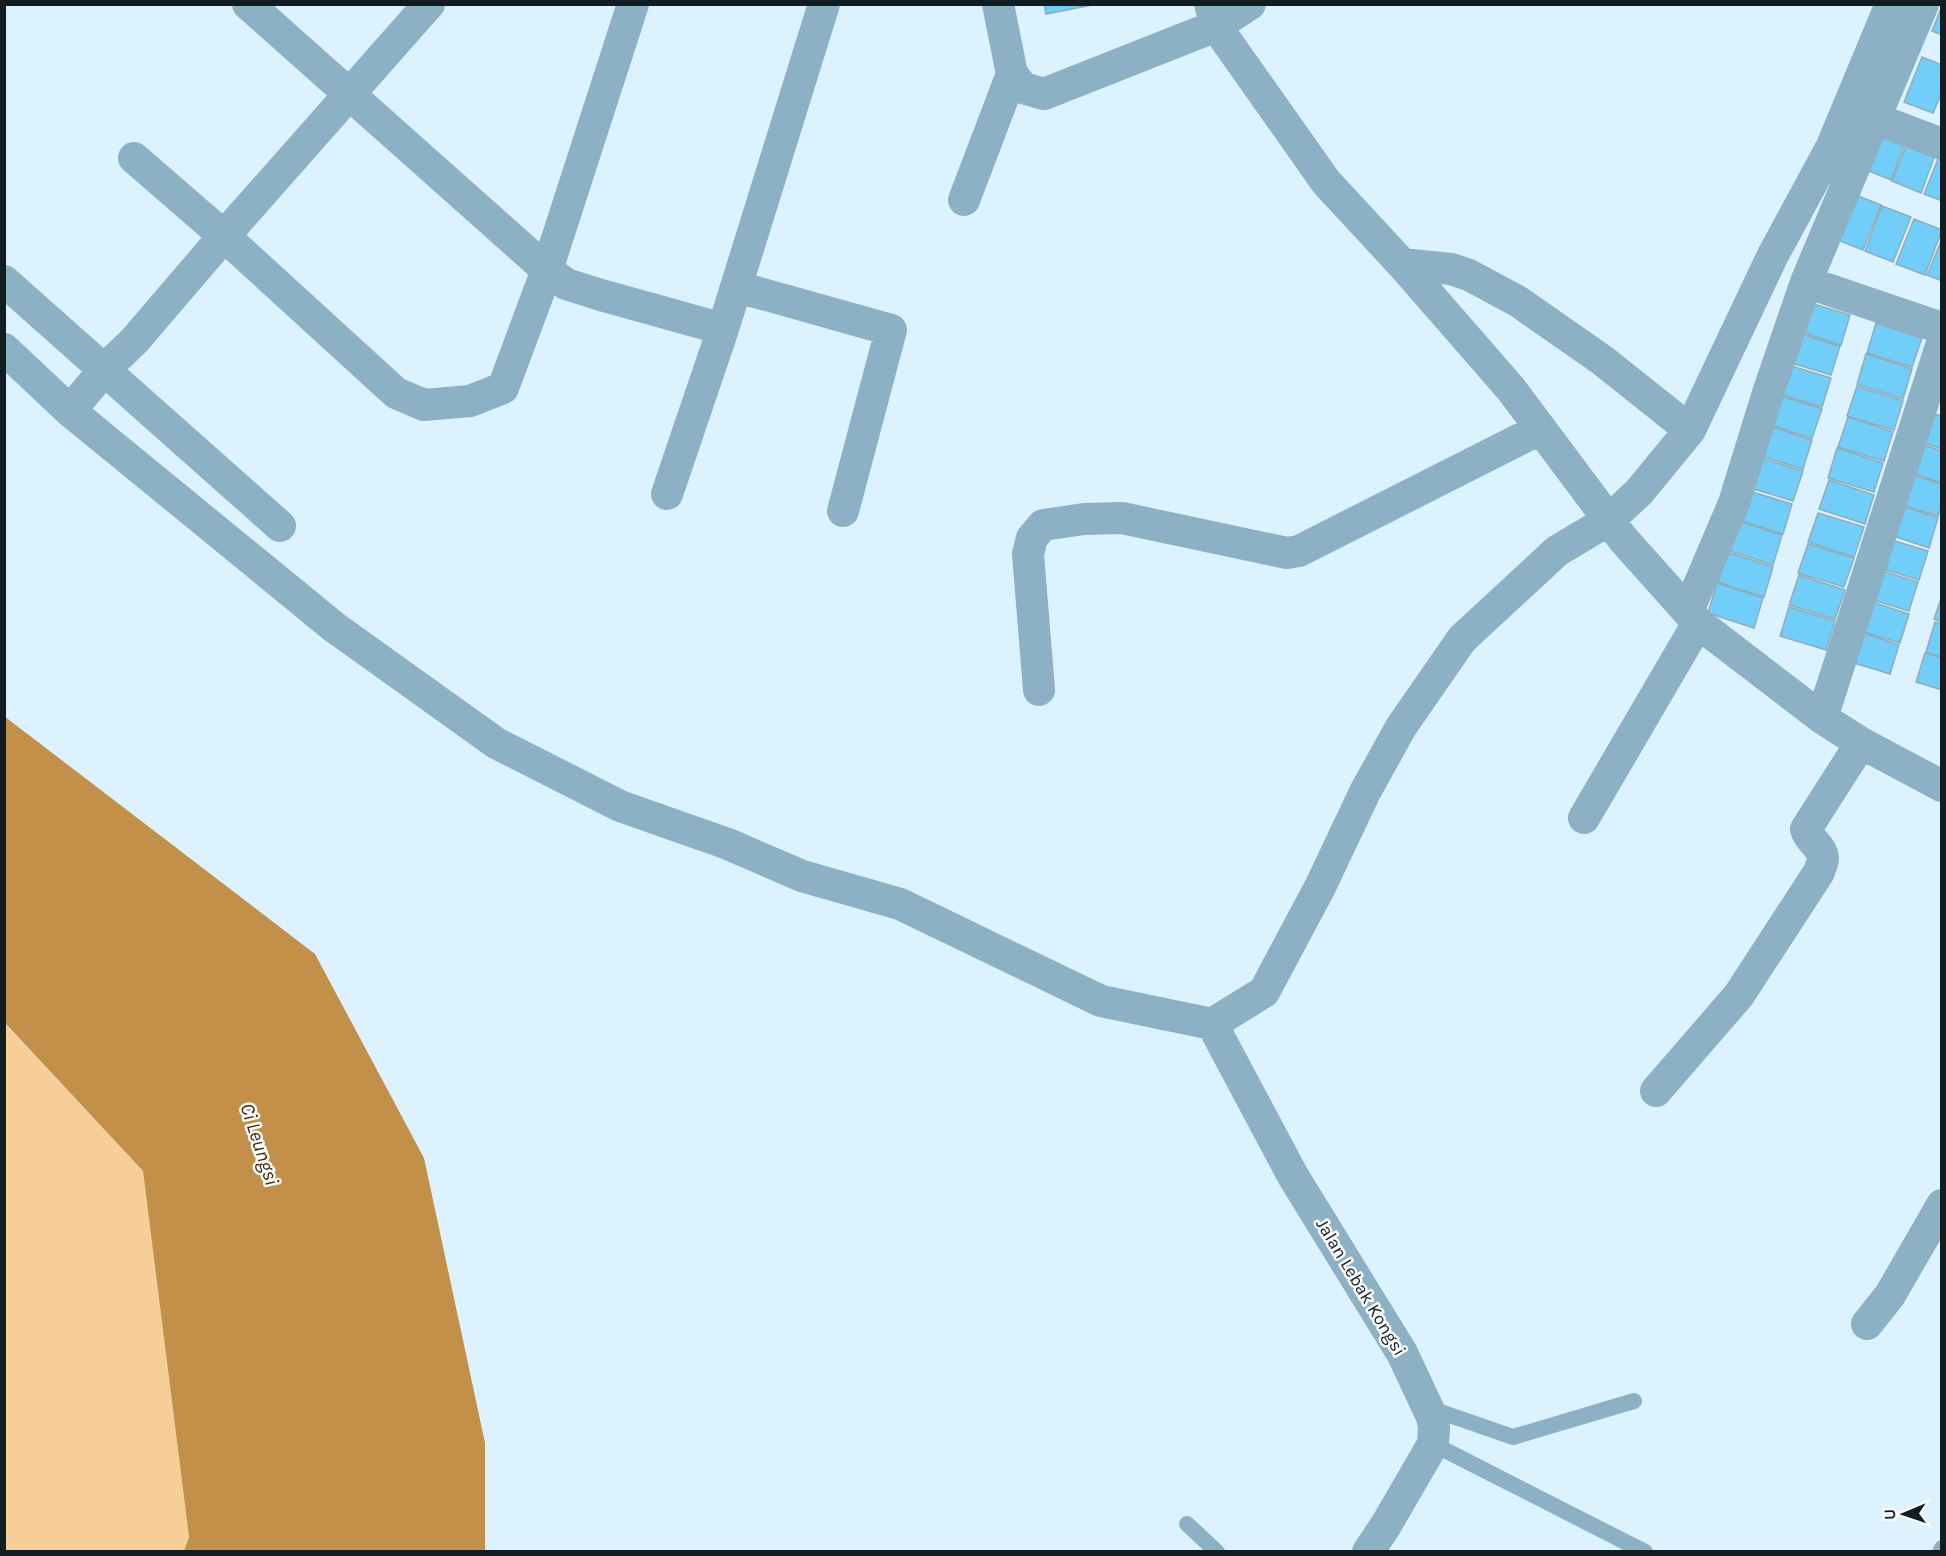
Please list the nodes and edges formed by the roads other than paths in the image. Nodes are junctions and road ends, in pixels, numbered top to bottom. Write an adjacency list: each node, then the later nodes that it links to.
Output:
1 (248, 4): 11 (street)
2 (429, 4): 11 (street)
3 (633, 4): 18 (street)
4 (824, 4): 21 (street)
5 (998, 4): 10 (street)
6 (1250, 4): 9 (street)
7 (1891, 4): 29 (street)
8 (1923, 4): 12 (street)
9 (1213, 15): 10 (street); 17 (street)
10 (1012, 74): 15 (street)
11 (350, 96): 16 (street); 18 (street)
12 (1876, 118): 13 (street); 20 (street)
13 (1941, 144)
14 (134, 158): 16 (street)
15 (964, 200)
16 (224, 236): 18 (street); 26 (street)
17 (1402, 264): 28 (street); 29 (street)
18 (547, 270): 23 (street)
19 (4, 281): 26 (street)
20 (1806, 282): 22 (street); 34 (street)
21 (738, 287): 23 (street); 31 (street)
22 (1941, 328)
23 (723, 329): 30 (street)
24 (1941, 343): 36 (street)
25 (4, 349): 27 (street)
26 (104, 370): 27 (street); 33 (street)
27 (70, 411): 40 (street)
28 (1540, 429): 32 (street); 35 (street)
29 (1690, 430): 32 (street)
30 (667, 494)
31 (843, 511)
32 (1609, 520): 34 (street); 40 (street)
33 (280, 526)
34 (1693, 617): 36 (street); 39 (street)
35 (1039, 690)
36 (1822, 718): 37 (street)
37 (1862, 742): 38 (street); 41 (street)
38 (1941, 786)
39 (1584, 818)
40 (1212, 1024): 45 (street, Jalan Lebak Kongsi)
41 (1656, 1091)
42 (1941, 1205): 43 (street)
43 (1867, 1324)
44 (1634, 1401): 45 (lane)
45 (1430, 1408): 46 (street, Jalan Lebak Kongsi)
46 (1433, 1444): 49 (street); 50 (lane)
47 (1187, 1524): 48 (lane)
48 (1217, 1551)
49 (1368, 1551)
50 (1645, 1551)

